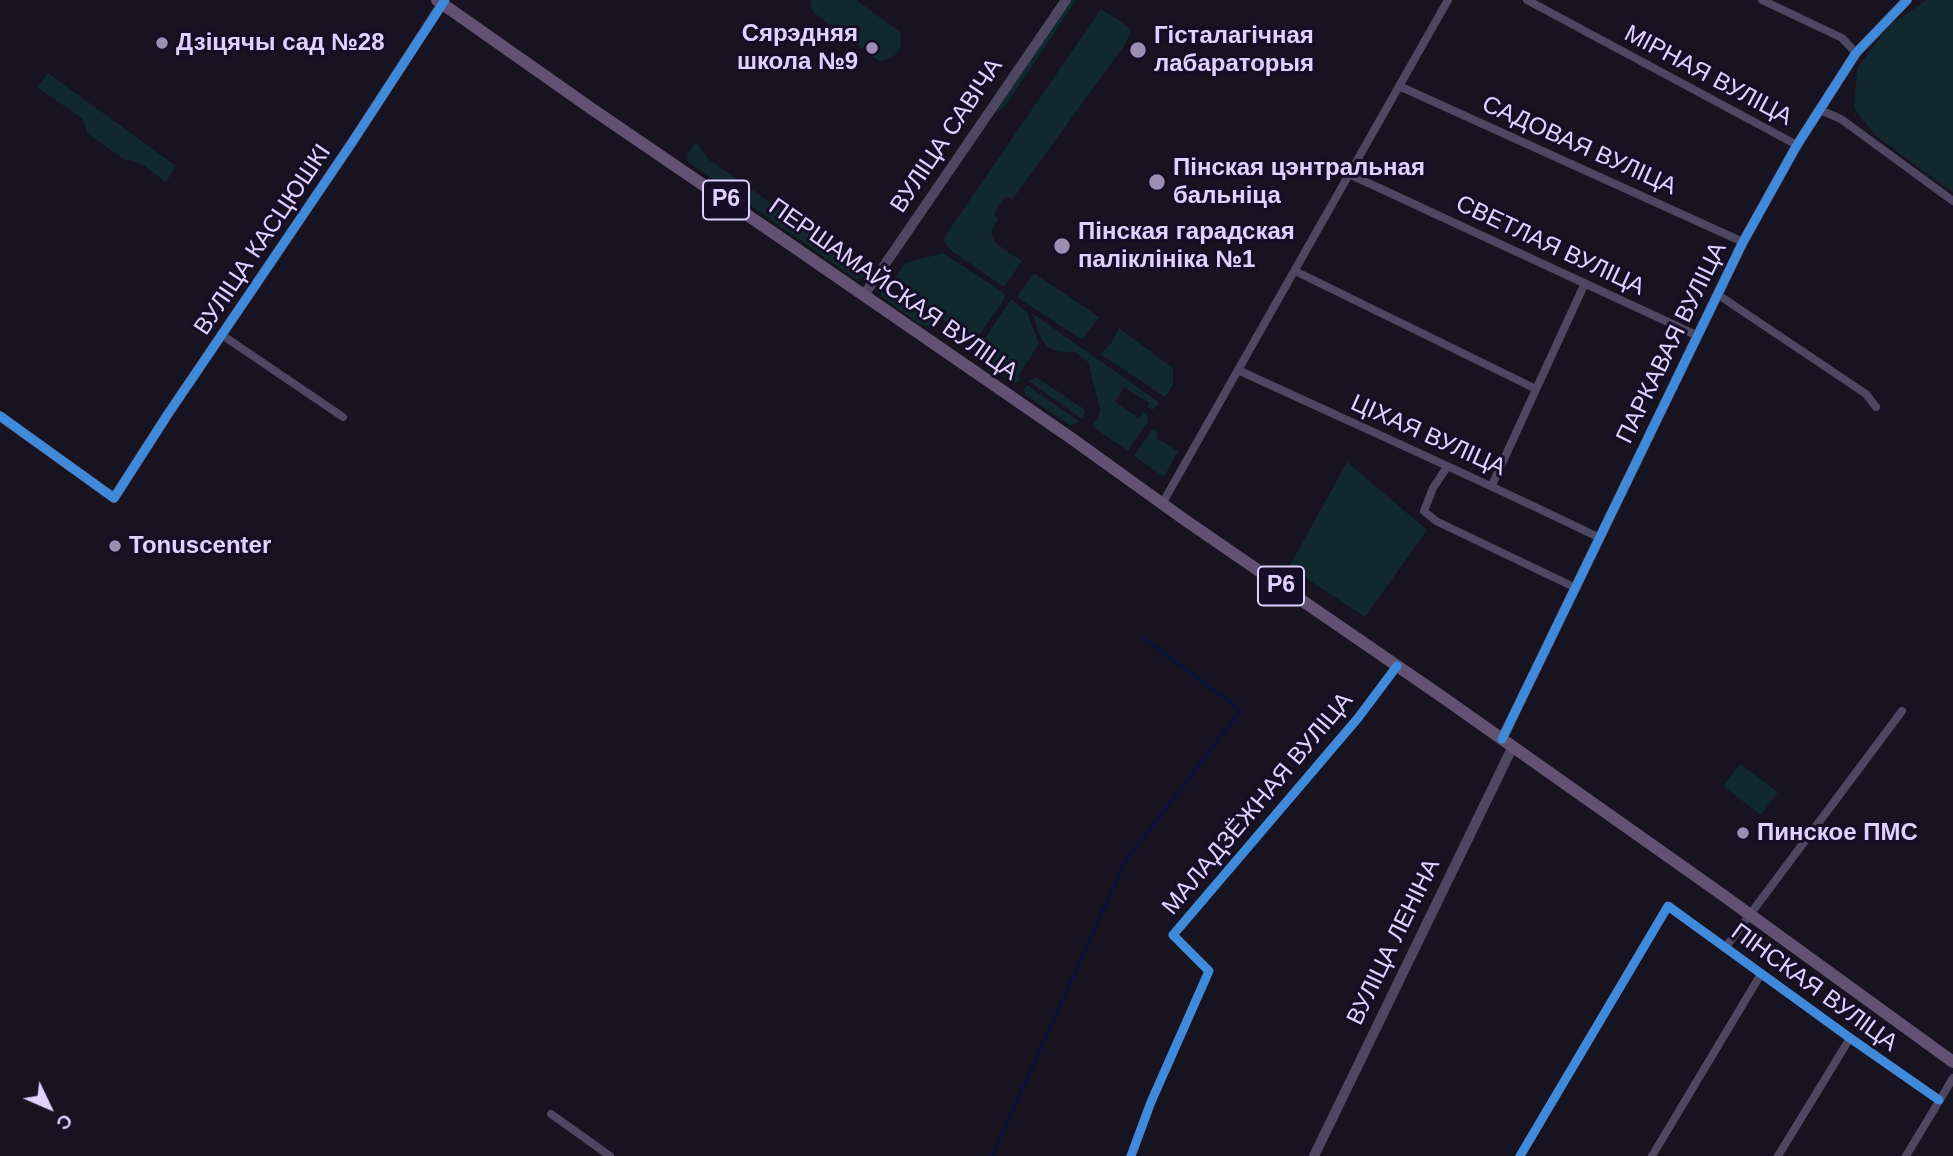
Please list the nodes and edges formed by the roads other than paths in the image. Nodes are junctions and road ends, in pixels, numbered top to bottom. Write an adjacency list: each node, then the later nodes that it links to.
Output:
1 (1066, 0): 17 (street, ВУЛІЦА САВІЧА)
2 (1448, 0): 8 (street)
3 (1527, 0): 10 (street, МІРНАЯ ВУЛІЦА)
4 (1762, 0): 7 (street)
5 (1907, 0): 7 (street, ПАРКАВАЯ ВУЛІЦА)
6 (441, 1): 17 (main road, ПЕРШАМАЙСКАЯ ВУЛІЦА / Р6); 18 (street, ВУЛІЦА КАСЦЮШКІ)
7 (1856, 53): 9 (street, ПАРКАВАЯ ВУЛІЦА)
8 (1399, 86): 11 (street); 13 (street, САДОВАЯ ВУЛІЦА)
9 (1820, 110): 10 (street, ПАРКАВАЯ ВУЛІЦА); 12 (street, МІРНАЯ ВУЛІЦА)
10 (1797, 145): 13 (street, ПАРКАВАЯ ВУЛІЦА)
11 (1349, 174): 14 (street); 15 (street, СВЕТЛАЯ ВУЛІЦА)
12 (1953, 201)
13 (1743, 242): 16 (street, ПАРКАВАЯ ВУЛІЦА)
14 (1295, 271): 20 (street); 21 (street)
15 (1584, 283): 19 (street, СВЕТЛАЯ ВУЛІЦА); 21 (street)
16 (1717, 294): 19 (street, ПАРКАВАЯ ВУЛІЦА); 22 (street, ПАРКАВАЯ ВУЛІЦА)
17 (864, 295): 27 (main road, ПЕРШАМАЙСКАЯ ВУЛІЦА / Р6)
18 (222, 335): 23 (street, ВУЛІЦА КАСЦЮШКІ); 24 (street, ВУЛІЦА КАСЦЮШКІ)
19 (1696, 335): 28 (street, ПАРКАВАЯ ВУЛІЦА)
20 (1238, 370): 25 (street, ЦІХАЯ ВУЛІЦА); 27 (street)
21 (1536, 389): 26 (street)
22 (1876, 407)
23 (0, 416)
24 (343, 417)
25 (1447, 467): 26 (street, ЦІХАЯ ВУЛІЦА); 29 (street)
26 (1492, 485): 28 (street, ЦІХАЯ ВУЛІЦА)
27 (1162, 504): 30 (main road, ПІНСКАЯ ВУЛІЦА / Р6)
28 (1600, 538): 29 (street, ПАРКАВАЯ ВУЛІЦА)
29 (1576, 588): 32 (street, ПАРКАВАЯ ВУЛІЦА)
30 (1398, 666): 33 (main road, ПІНСКАЯ ВУЛІЦА / Р6); 43 (street, МАЛАДЗЁЖНАЯ ВУЛІЦА)
31 (1902, 711): 34 (street)
32 (1509, 726): 33 (street, ВУЛІЦА ЛЕНІНА)
33 (1508, 743): 34 (main road, ПІНСКАЯ ВУЛІЦА / Р6); 44 (street, ВУЛІЦА ЛЕНІНА)
34 (1749, 914): 35 (street, ПІНСКАЯ ВУЛІЦА); 38 (main road, ПІНСКАЯ ВУЛІЦА / Р6)
35 (1725, 948): 36 (street, ПІНСКАЯ ВУЛІЦА); 45 (street, ПІНСКАЯ ВУЛІЦА)
36 (1761, 974): 37 (street, ПІНСКАЯ ВУЛІЦА); 46 (street)
37 (1850, 1038): 40 (street, ПІНСКАЯ ВУЛІЦА); 47 (street)
38 (1953, 1062)
39 (1953, 1078): 40 (street)
40 (1938, 1100): 48 (street)
41 (551, 1114): 42 (street)
42 (610, 1156)
43 (1131, 1156)
44 (1314, 1156)
45 (1520, 1156)
46 (1651, 1156)
47 (1778, 1156)
48 (1906, 1156)

